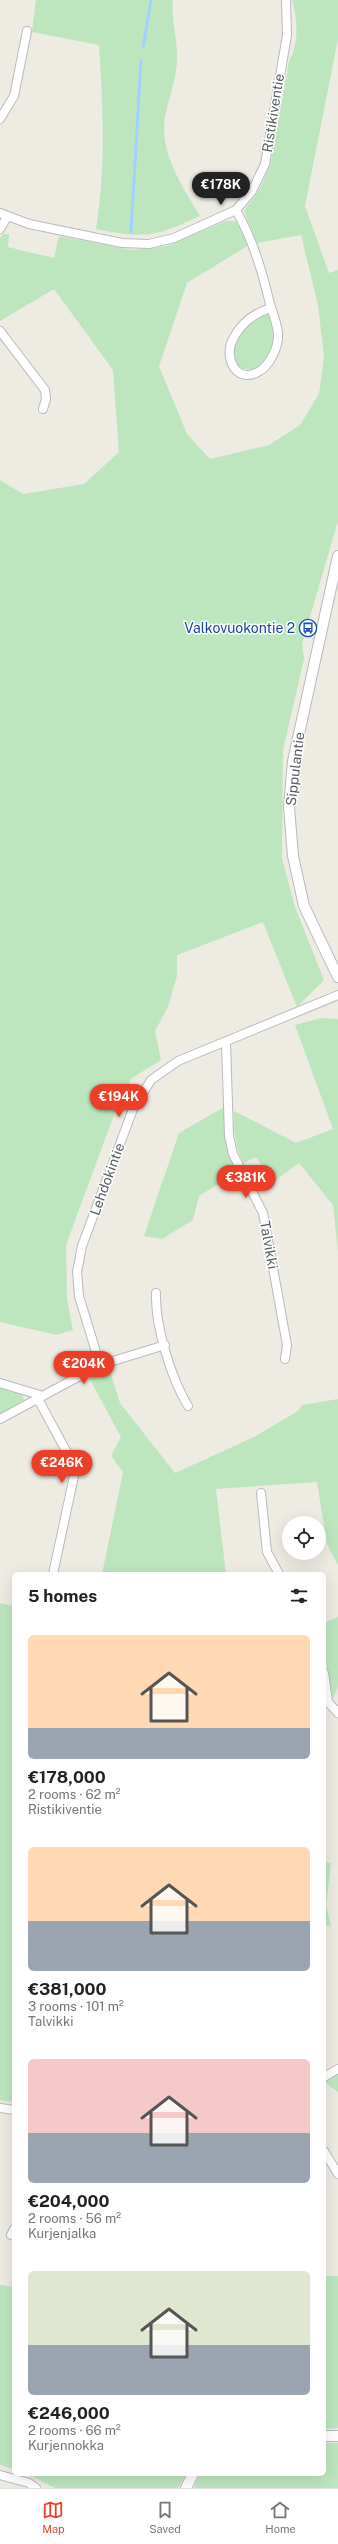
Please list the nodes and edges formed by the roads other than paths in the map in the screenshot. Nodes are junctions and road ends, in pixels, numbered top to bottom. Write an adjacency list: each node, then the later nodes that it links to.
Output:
1 (286, 0): 4 (street, Ristikiventie)
2 (27, 31): 3 (street)
3 (0, 119)
4 (236, 210): 5 (street, Ristikiventie); 7 (street)
5 (3, 215): 6 (street)
6 (0, 229)
7 (271, 308): 7 (street)
8 (0, 331): 9 (street)
9 (43, 409)
10 (338, 556): 11 (street, Sippulantie)
11 (333, 595): 12 (street, Sippulantie)
12 (338, 977)
13 (338, 995): 14 (street, Lehdokintie)
14 (226, 1042): 17 (street, Talvikki); 18 (street, Lehdokintie)
15 (156, 1294): 16 (street)
16 (164, 1345): 18 (street); 21 (street)
17 (285, 1359)
18 (100, 1365): 20 (street)
19 (0, 1384): 20 (street)
20 (41, 1397): 22 (street); 24 (street)
21 (188, 1406)
22 (0, 1418)
23 (261, 1493): 25 (street)
24 (53, 1572)
25 (278, 1572)
26 (326, 1703): 27 (street)
27 (338, 1713)
28 (338, 2069): 29 (street)
29 (326, 2076)
30 (0, 2108): 31 (street)
31 (12, 2110)
32 (326, 2154): 33 (street)
33 (338, 2174)
34 (326, 2436): 35 (street)
35 (338, 2436)
36 (0, 2475): 38 (street)
37 (192, 2476): 39 (street)
38 (36, 2488)
39 (186, 2488)

